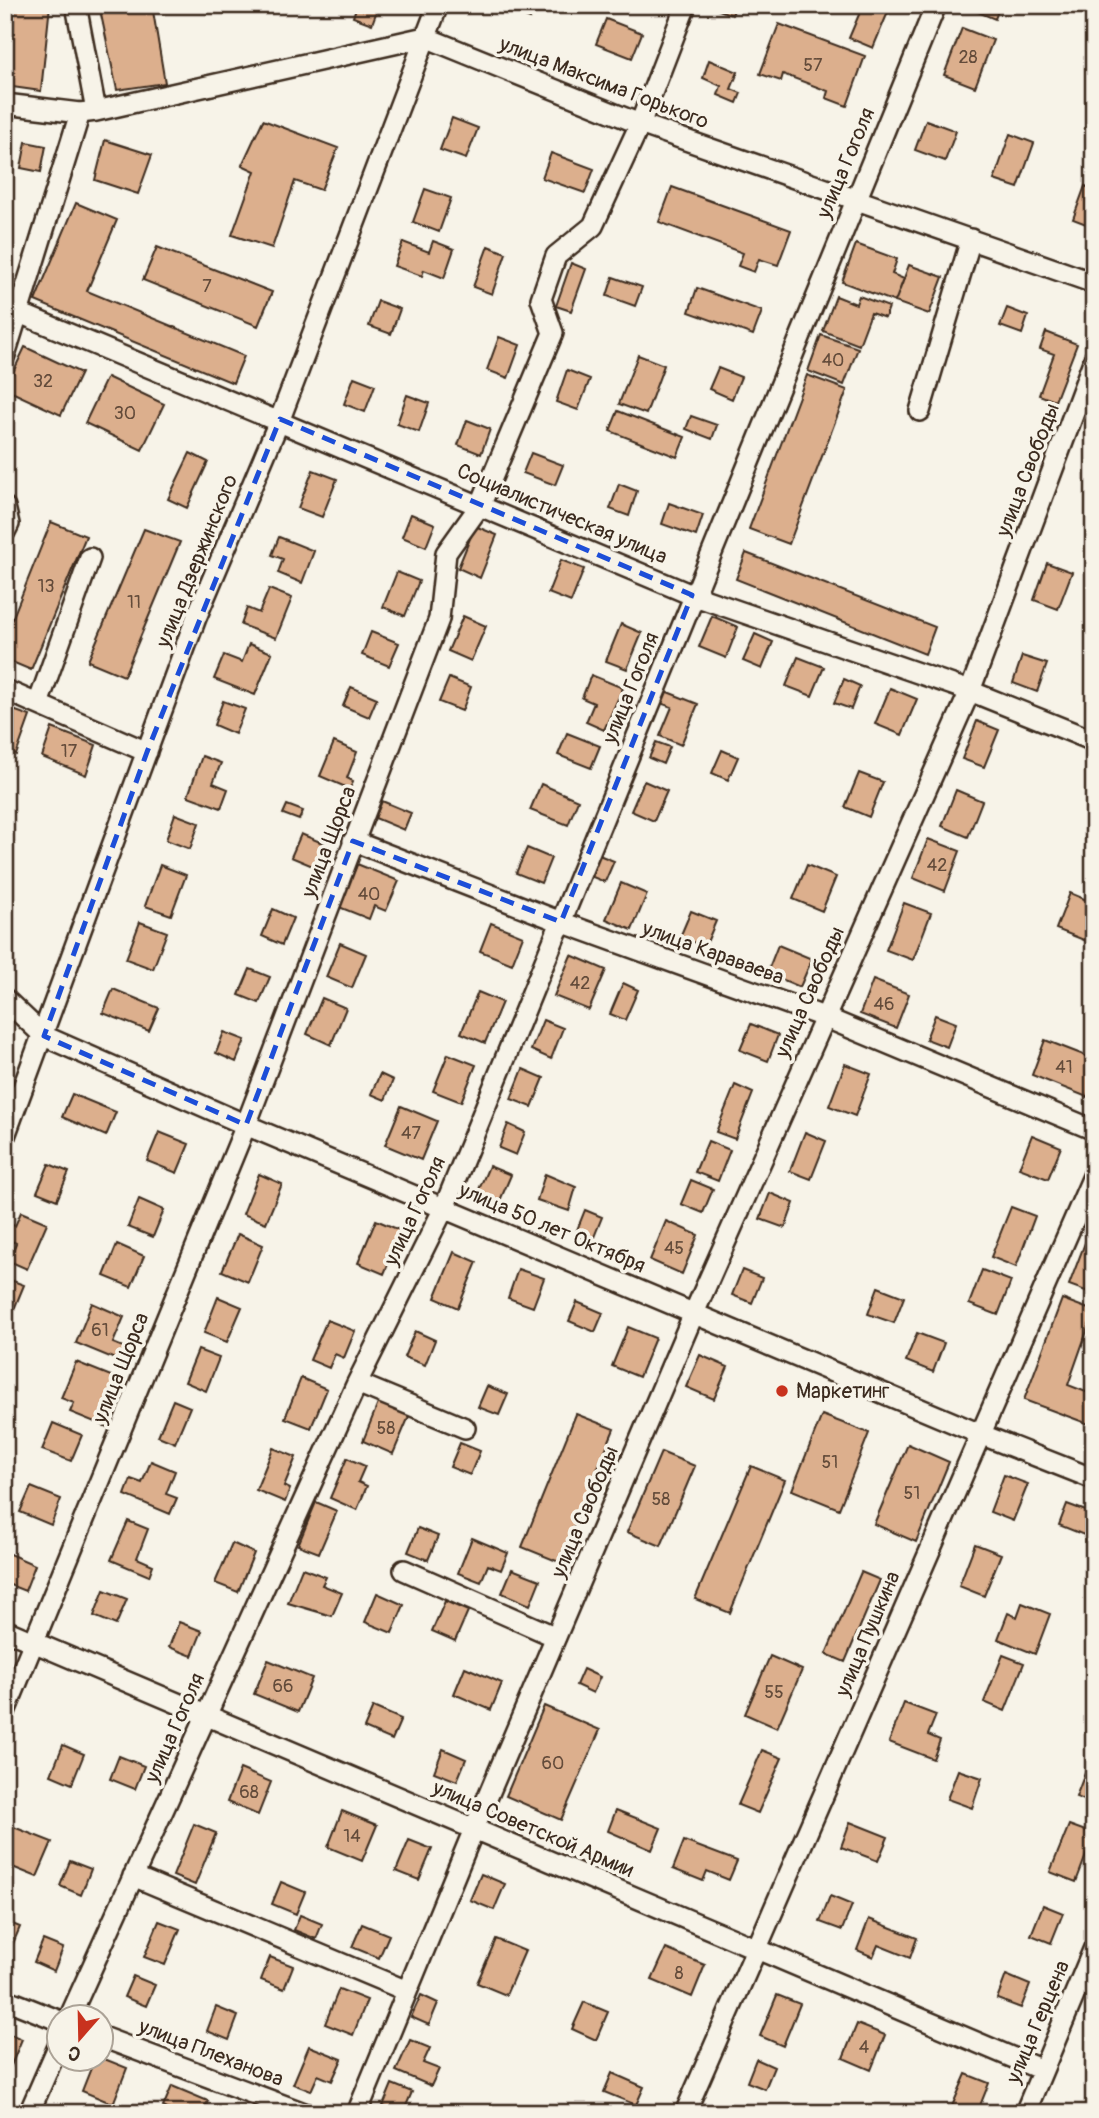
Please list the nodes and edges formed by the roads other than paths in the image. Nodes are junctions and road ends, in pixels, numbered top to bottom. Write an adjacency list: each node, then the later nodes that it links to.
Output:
1 (76, 5): 8 (street)
2 (422, 5): 6 (street)
3 (438, 5): 6 (street, улица Дзержинского)
4 (686, 5): 9 (street, улица Щорса)
5 (936, 5): 10 (street, улица Гоголя)
6 (425, 37): 8 (street); 9 (street, улица Максима Горького); 17 (street, улица Дзержинского)
7 (5, 104): 8 (street)
8 (88, 112): 13 (street)
9 (640, 124): 10 (street, улица Максима Горького); 18 (street, улица Щорса)
10 (855, 198): 11 (street, улица Максима Горького); 22 (street, улица Гоголя)
11 (971, 239): 12 (street, улица Максима Горького); 16 (street)
12 (1094, 284)
13 (12, 310): 14 (street); 17 (street, Социалистическая улица)
14 (5, 355)
15 (1094, 359): 24 (street, улица Свободы)
16 (920, 411)
17 (280, 419): 18 (street, Социалистическая улица); 27 (street, улица Дзержинского)
18 (481, 504): 22 (street, Социалистическая улица); 28 (street, улица Щорса)
19 (5, 507): 20 (street)
20 (5, 532)
21 (90, 558): 25 (street)
22 (692, 595): 24 (street, Социалистическая улица); 29 (street, улица Гоголя)
23 (5, 690): 25 (street)
24 (970, 691): 26 (street, Социалистическая улица); 31 (street, улица Свободы)
25 (38, 704): 27 (street)
26 (1094, 741)
27 (147, 752): 32 (street, улица Дзержинского)
28 (353, 841): 29 (street, улица Караваева); 33 (street, улица Щорса)
29 (561, 922): 31 (street, улица Караваева); 37 (street, улица Гоголя)
30 (8, 1004): 32 (street, улица 50 лет Октября)
31 (824, 1017): 34 (street, улица Караваева); 38 (street, улица Свободы)
32 (44, 1036): 33 (street, улица 50 лет Октября); 35 (street, улица Дзержинского)
33 (246, 1125): 37 (street, улица 50 лет Октября); 46 (street, улица Щорса)
34 (1094, 1130)
35 (5, 1136)
36 (1094, 1174): 41 (street, улица Пушкина)
37 (444, 1208): 38 (street, улица 50 лет Октября); 39 (street, улица Гоголя)
38 (694, 1313): 41 (street, улица 50 лет Октября); 45 (street, улица Свободы)
39 (357, 1383): 40 (street); 48 (street, улица Гоголя)
40 (465, 1428)
41 (980, 1434): 42 (street, улица 50 лет Октября); 52 (street, улица Пушкина)
42 (1094, 1479)
43 (404, 1570): 45 (street)
44 (5, 1630): 46 (street, улица Советской Армии)
45 (556, 1637): 49 (street, улица Свободы)
46 (33, 1642): 47 (street, улица Щорса); 48 (street, улица Советской Армии)
47 (5, 1712)
48 (205, 1715): 49 (street, улица Советской Армии); 50 (street, улица Гоголя)
49 (474, 1829): 52 (street, улица Советской Армии); 53 (street, улица Свободы)
50 (133, 1876): 53 (street); 55 (street, улица Гоголя)
51 (1094, 1948): 58 (street, улица Герцена)
52 (757, 1949): 58 (street, улица Советской Армии); 63 (street, улица Пушкина)
53 (407, 1991): 62 (street, улица Свободы)
54 (5, 1999): 56 (street)
55 (78, 2002)
56 (46, 2015)
57 (116, 2042): 61 (street, улица Плеханова)
58 (1042, 2070): 64 (street, улица Герцена)
59 (47, 2072): 60 (street)
60 (29, 2113)
61 (304, 2113)
62 (357, 2113)
63 (685, 2113)
64 (1025, 2113)

